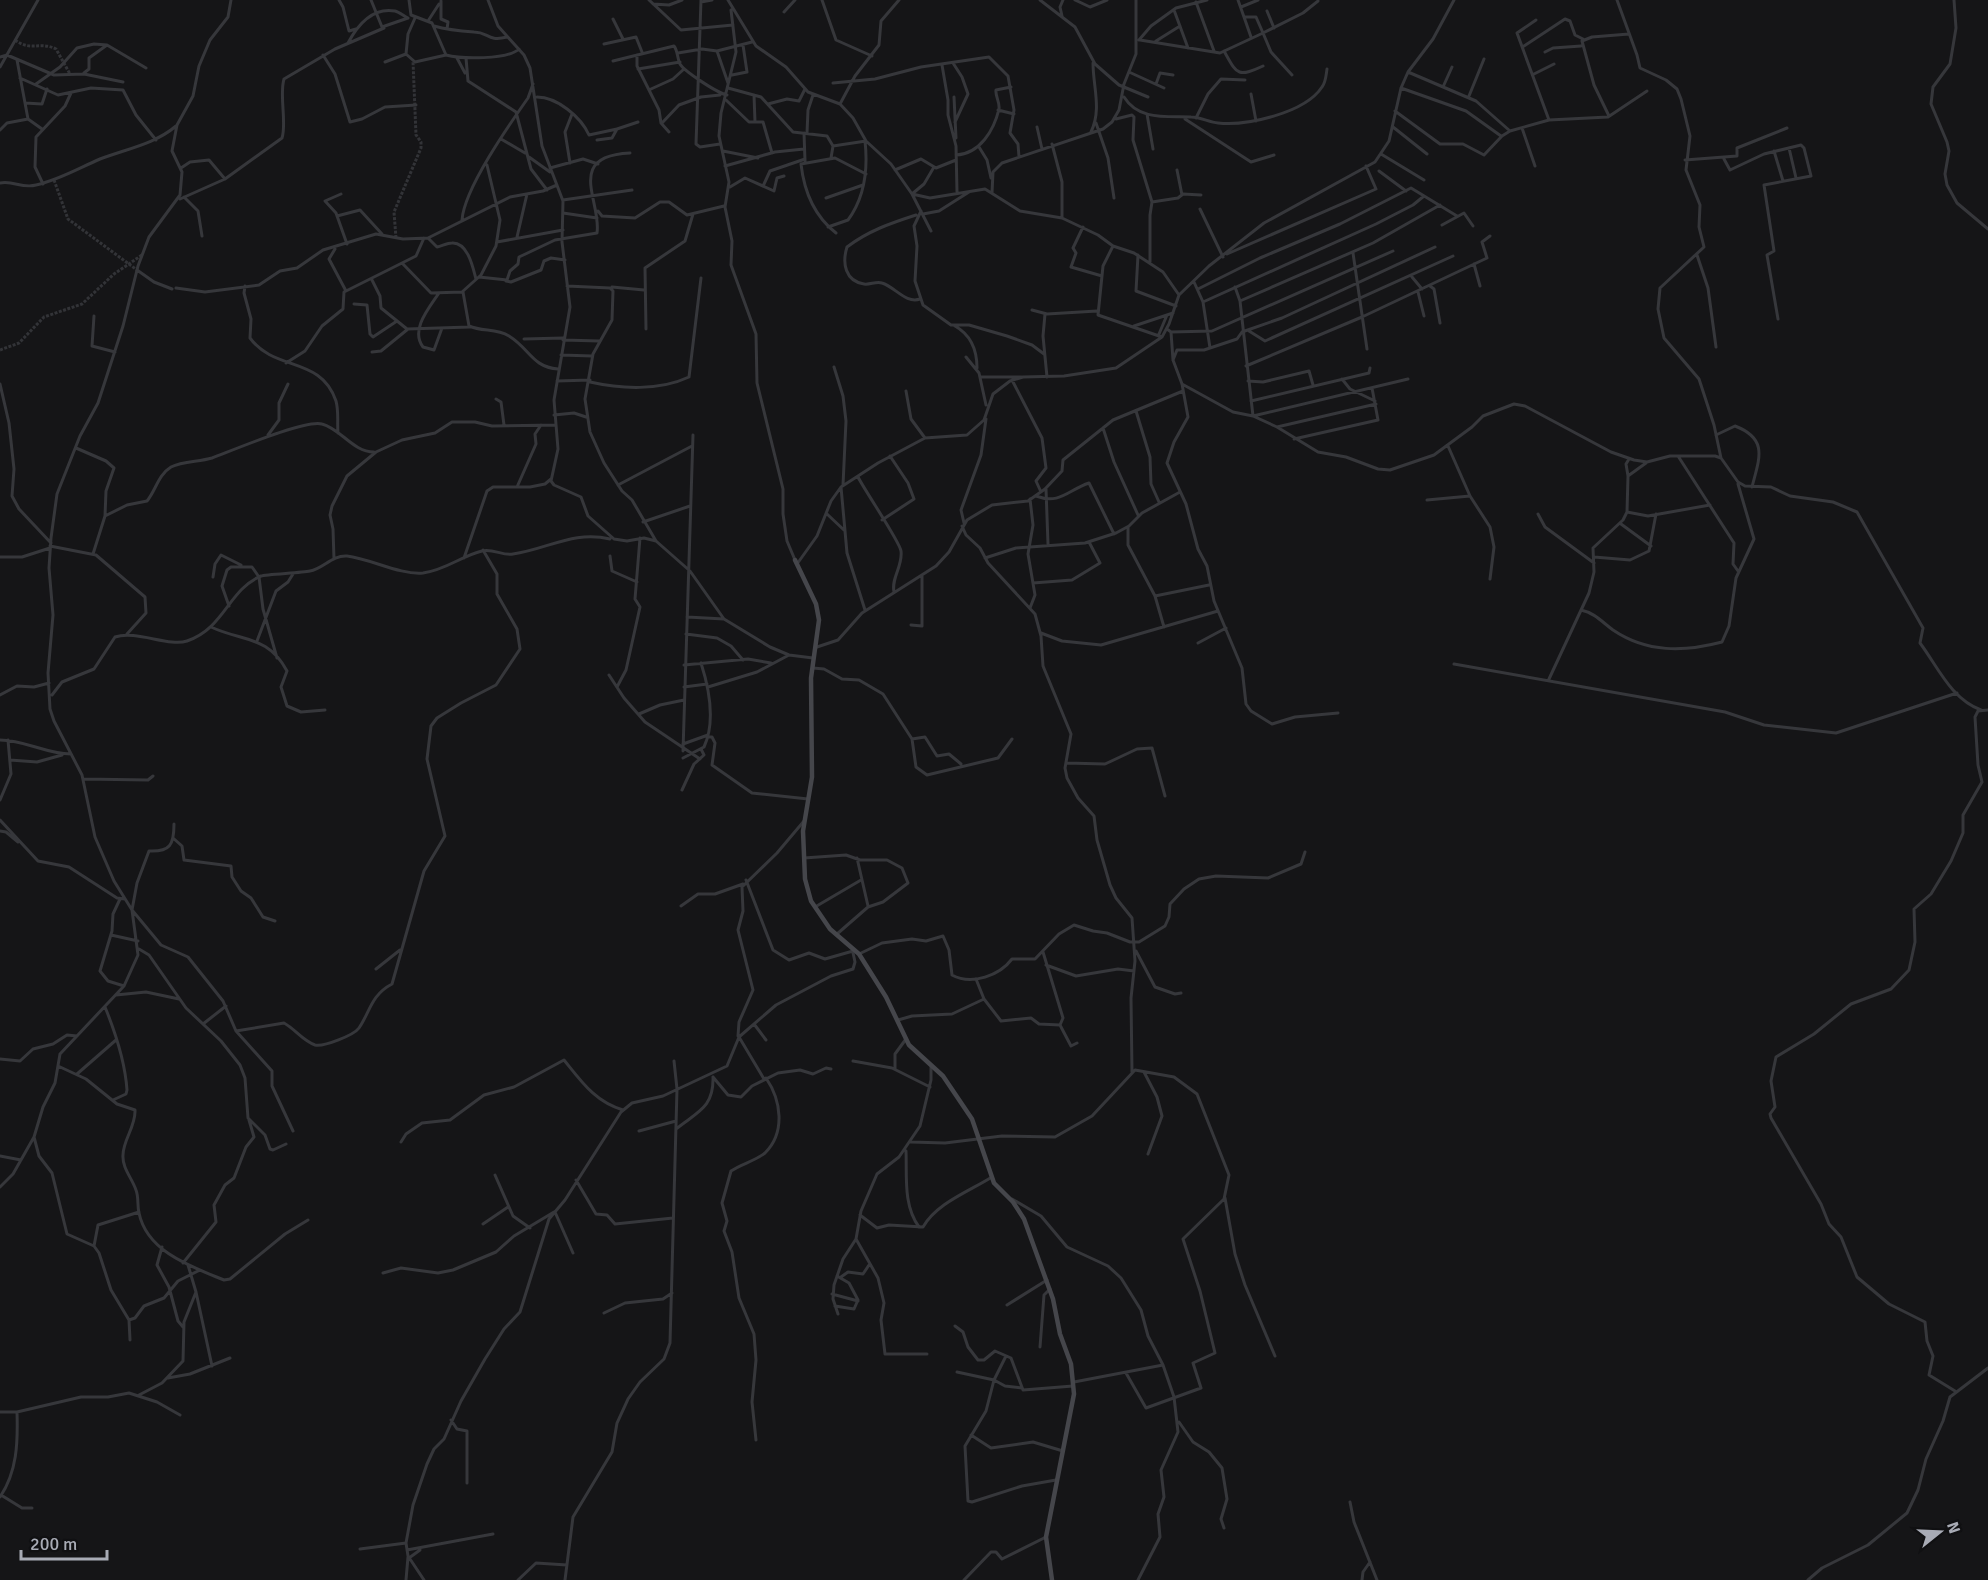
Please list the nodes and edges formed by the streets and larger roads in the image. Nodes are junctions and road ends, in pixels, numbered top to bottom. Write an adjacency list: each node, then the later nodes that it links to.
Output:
1 (38, 0): 78 (street)
2 (231, 0): 163 (street)
3 (339, 0): 49 (street)
4 (371, 0): 37 (street)
5 (409, 0): 39 (street)
6 (488, 0): 54 (street)
7 (649, 0): 30 (street)
8 (682, 0): 28 (street)
9 (712, 0): 26 (street)
10 (728, 0): 32 (street)
11 (795, 0): 36 (street)
12 (822, 0): 81 (street)
13 (899, 0): 81 (street)
14 (1040, 0): 40 (street)
15 (1063, 0): 40 (street)
16 (1075, 0): 17 (street)
17 (1107, 0)
18 (1136, 0): 58 (street)
19 (1207, 0): 29 (street)
20 (1238, 0): 31 (street)
21 (1258, 0): 31 (street)
22 (1454, 0): 102 (street)
23 (1617, 0): 53 (street)
24 (1954, 0): 266 (street)
25 (441, 1): 43 (street); 50 (street)
26 (701, 1): 51 (street)
27 (1318, 1): 48 (street)
28 (659, 2): 30 (street); 35 (street)
29 (1196, 2): 33 (street); 73 (street)
30 (653, 4): 35 (street)
31 (1240, 7): 38 (street)
32 (731, 8): 44 (street); 59 (street)
33 (1174, 10): 46 (street); 58 (street)
34 (1267, 11): 48 (street)
35 (660, 12): 51 (street)
36 (784, 12)
37 (375, 14): 39 (street); 47 (street); 49 (street)
38 (1244, 16): 52 (street); 55 (street)
39 (412, 17): 43 (street); 47 (street); 77 (street)
40 (1062, 18): 88 (street)
41 (613, 19): 56 (street)
42 (1536, 20): 66 (street)
43 (428, 21): 45 (street)
44 (733, 25): 51 (street); 65 (street)
45 (434, 26): 50 (street); 80 (street)
46 (1180, 26): 60 (street); 68 (street)
47 (384, 28): 61 (street)
48 (1274, 28): 52 (street)
49 (358, 29): 61 (street)
50 (447, 29): 54 (street)
51 (699, 30): 70 (street)
52 (1263, 33): 55 (street); 108 (street)
53 (1631, 35): 57 (street); 204 (street)
54 (507, 37): 69 (street)
55 (1251, 38): 72 (street)
56 (623, 39): 62 (street); 75 (street)
57 (1584, 39): 66 (street); 67 (street)
58 (1139, 40): 60 (street); 101 (street)
59 (752, 42): 64 (street); 126 (street)
60 (1155, 42): 68 (street)
61 (347, 44): 79 (street)
62 (604, 44)
63 (107, 45): 97 (street); 103 (street); 104 (street)
64 (743, 45): 65 (street); 106 (street)
65 (736, 46): 71 (street); 106 (street)
66 (1524, 46): 105 (street)
67 (1581, 46): 74 (street); 151 (street)
68 (1188, 48): 73 (street)
69 (519, 49): 84 (street); 114 (street)
70 (699, 50): 71 (street); 76 (street); 110 (street)
71 (717, 51): 119 (street)
72 (1224, 51): 73 (street); 94 (street)
73 (1214, 52)
74 (1545, 52)
75 (640, 53): 76 (street); 87 (street); 98 (street)
76 (677, 53): 90 (street)
77 (406, 54): 80 (street); 89 (street)
78 (7, 55): 82 (street); 86 (street); 95 (street)
79 (323, 55): 144 (street); 219 (street)
80 (446, 55): 83 (street)
81 (872, 56): 115 (street)
82 (0, 57)
83 (456, 58): 84 (street); 109 (street)
84 (466, 58): 109 (street)
85 (1484, 59): 135 (street)
86 (17, 60): 103 (street); 111 (street)
87 (613, 61)
88 (1093, 61): 121 (street); 161 (street)
89 (385, 62)
90 (680, 62): 98 (street); 99 (street)
91 (953, 63): 93 (street); 120 (street); 160 (street)
92 (1554, 64): 105 (street)
93 (942, 65): 115 (street); 184 (street)
94 (1263, 66)
95 (0, 67)
96 (1452, 67): 122 (street)
97 (146, 68)
98 (638, 69): 127 (street)
99 (684, 69): 110 (street); 127 (street)
100 (1327, 69): 157 (street)
101 (1129, 72): 118 (street); 121 (street)
102 (1408, 72): 122 (street); 124 (street)
103 (48, 73): 104 (street); 117 (street)
104 (84, 74): 113 (street)
105 (1534, 74): 156 (street)
106 (732, 75): 119 (street)
107 (1173, 75): 118 (street)
108 (1292, 75)
109 (467, 77): 147 (street)
110 (699, 77): 130 (street); 139 (street)
111 (20, 78): 117 (street); 141 (street)
112 (1245, 80): 153 (street)
113 (123, 82)
114 (534, 82): 138 (street); 147 (street)
115 (851, 82): 116 (street); 143 (street)
116 (834, 83)
117 (36, 84): 125 (street)
118 (1156, 84): 123 (street)
119 (728, 86): 130 (street); 132 (street)
120 (1011, 87): 145 (street); 149 (street)
121 (1124, 87): 134 (street); 137 (street)
122 (1443, 87): 135 (street)
123 (1164, 88)
124 (1401, 88): 146 (street); 176 (street)
125 (47, 89): 129 (street); 141 (street)
126 (805, 89): 133 (street); 142 (street)
127 (650, 90): 162 (street)
128 (1647, 91): 151 (street)
129 (71, 92): 167 (street); 178 (street)
130 (724, 94): 139 (street); 140 (street)
131 (1251, 94): 157 (street)
132 (754, 95): 142 (street); 159 (street)
133 (813, 95): 143 (street); 174 (street)
134 (1123, 96): 150 (street); 155 (street)
135 (1468, 96): 173 (street)
136 (954, 97): 160 (street)
137 (1148, 97)
138 (537, 98): 148 (street); 213 (street)
139 (698, 98): 162 (street); 181 (street)
140 (726, 100): 159 (street); 181 (street)
141 (25, 103): 154 (street)
142 (767, 104): 174 (street)
143 (840, 104): 180 (street)
144 (416, 105)
145 (998, 110): 149 (street); 185 (street)
146 (1395, 111): 165 (street); 176 (street)
147 (517, 113): 177 (street); 197 (street)
148 (572, 114): 168 (street); 205 (street)
149 (1014, 114): 199 (street)
150 (1147, 114): 152 (street); 189 (street)
151 (1609, 116): 156 (street)
152 (1184, 118): 153 (street); 194 (street)
153 (1196, 118): 157 (street)
154 (28, 119): 167 (street); 170 (street)
155 (1114, 120): 171 (street); 248 (street)
156 (1549, 120): 166 (street)
157 (1256, 121)
158 (638, 122): 168 (street)
159 (755, 122): 193 (street)
160 (955, 122): 184 (street)
161 (1096, 123): 171 (street); 175 (street)
162 (662, 124): 172 (street)
163 (177, 125): 178 (street); 212 (street)
164 (1037, 127): 186 (street)
165 (1393, 127): 195 (street); 196 (street)
166 (1522, 128): 173 (street); 210 (street)
167 (42, 129): 225 (street)
168 (617, 129): 179 (street)
169 (1787, 129): 202 (street)
170 (0, 130)
171 (1099, 130): 175 (street); 245 (street)
172 (669, 132)
173 (1510, 132): 176 (street)
174 (806, 133): 183 (street); 188 (street)
175 (1091, 133): 182 (street)
176 (1502, 136)
177 (501, 139): 197 (street); 207 (street)
178 (156, 140): 225 (street)
179 (597, 140)
180 (866, 141): 183 (street); 214 (street); 217 (street)
181 (720, 144): 190 (street)
182 (1052, 144): 186 (street); 260 (street)
183 (833, 146): 201 (street)
184 (956, 146): 198 (street)
185 (979, 147): 198 (street); 221 (street)
186 (1042, 148): 199 (street)
187 (1789, 148): 191 (street); 220 (street); 220 (street)
188 (804, 149): 193 (street); 203 (street)
189 (1153, 149)
190 (722, 151): 200 (street); 209 (street)
191 (1774, 151): 202 (street); 223 (street)
192 (630, 153): 206 (street)
193 (772, 153): 200 (street)
194 (1274, 154)
195 (1381, 154): 208 (street); 222 (street)
196 (1427, 154)
197 (527, 155): 213 (street); 230 (street)
198 (956, 157): 211 (street); 234 (street)
199 (1019, 157): 221 (street)
200 (758, 158): 209 (street)
201 (831, 159): 203 (street); 217 (street)
202 (1724, 159): 204 (street)
203 (805, 160): 227 (street); 264 (street)
204 (1685, 160): 285 (street)
205 (570, 163): 206 (street); 213 (street)
206 (598, 164): 239 (street)
207 (487, 165): 251 (street); 261 (street)
208 (1366, 165): 283 (street); 283 (street)
209 (725, 166): 229 (street)
210 (1535, 166)
211 (934, 167): 214 (street); 237 (street)
212 (180, 168): 219 (street); 247 (street)
213 (551, 170): 226 (street)
214 (895, 170): 237 (street)
215 (1177, 170): 240 (street)
216 (1379, 171): 233 (street)
217 (866, 174): 228 (street)
218 (784, 176): 227 (street)
219 (225, 179): 243 (street)
220 (1797, 179): 223 (street)
221 (992, 180): 238 (street)
222 (1424, 180)
223 (1783, 181): 330 (street)
224 (0, 183): 225 (street)
225 (43, 184)
226 (557, 185): 230 (street); 246 (street)
227 (764, 185): 229 (street)
228 (862, 185): 244 (street); 264 (street)
229 (729, 188): 249 (street)
230 (547, 190): 236 (street)
231 (632, 190): 239 (street)
232 (971, 190): 234 (street); 238 (street); 255 (street)
233 (1406, 191): 242 (street); 308 (street)
234 (957, 192): 237 (street)
235 (342, 194): 257 (street)
236 (527, 194): 251 (street); 273 (street)
237 (912, 194): 255 (street)
238 (992, 194): 260 (street)
239 (591, 195): 246 (street); 253 (street)
240 (1182, 195): 241 (street); 248 (street)
241 (1201, 195)
242 (1424, 196): 250 (street); 304 (street)
243 (184, 197): 247 (street); 270 (street)
244 (826, 198)
245 (1114, 198)
246 (563, 200): 254 (street)
247 (177, 201): 293 (street)
248 (1152, 202): 289 (street)
249 (725, 205): 256 (street); 462 (street)
250 (1440, 205): 258 (street); 282 (street)
251 (495, 206): 261 (street); 276 (street)
252 (1200, 209): 286 (street)
253 (596, 211): 256 (street); 259 (street)
254 (563, 213): 259 (street); 267 (street)
255 (921, 213): 268 (street); 315 (street); 315 (street)
256 (693, 214): 310 (street)
257 (337, 216): 271 (street); 277 (street)
258 (1457, 216): 262 (street); 263 (street)
259 (597, 218): 275 (street)
260 (1062, 218): 265 (street)
261 (462, 220): 274 (street)
262 (1442, 225)
263 (1473, 226)
264 (828, 227): 269 (street)
265 (1083, 227): 278 (street); 294 (street)
266 (1988, 229)
267 (563, 230): 273 (street); 275 (street)
268 (931, 231)
269 (836, 233)
270 (202, 236)
271 (384, 236): 274 (street); 277 (street)
272 (1490, 236): 291 (street)
273 (517, 237): 276 (street)
274 (426, 238): 290 (street); 296 (street)
275 (562, 238): 288 (street); 299 (street)
276 (497, 242): 296 (street)
277 (348, 244): 280 (street)
278 (1113, 246): 284 (street); 294 (street)
279 (1435, 247): 301 (street)
280 (335, 248): 302 (street); 311 (street)
281 (1393, 250): 292 (street)
282 (1353, 253): 292 (street); 317 (street)
283 (1227, 254): 286 (street)
284 (1138, 255): 289 (street); 320 (street)
285 (1697, 255): 348 (street); 399 (street)
286 (1223, 256): 300 (street)
287 (1453, 256): 295 (street)
288 (565, 260): 299 (street); 303 (street)
289 (1150, 262): 314 (street)
290 (402, 263): 298 (street); 313 (street)
291 (1474, 264): 305 (street); 306 (street)
292 (1356, 268): 301 (street); 329 (street)
293 (137, 270): 302 (street); 351 (street)
294 (1102, 276): 322 (street)
295 (1410, 276): 312 (street); 316 (street)
296 (477, 278): 299 (street); 309 (street)
297 (701, 278): 371 (street)
298 (372, 280): 311 (street); 331 (street)
299 (506, 281)
300 (1194, 282): 308 (street); 314 (street)
301 (1357, 284): 316 (street); 341 (street)
302 (246, 285): 358 (street)
303 (567, 286): 307 (street); 346 (street)
304 (1235, 286): 317 (street); 318 (street)
305 (1430, 286): 312 (street); 332 (street)
306 (1480, 286)
307 (610, 288): 310 (street); 347 (street)
308 (1198, 289): 318 (street)
309 (463, 290): 313 (street); 335 (street)
310 (645, 290): 339 (street)
311 (346, 291): 358 (street)
312 (1420, 291): 327 (street); 328 (street)
313 (439, 292): 336 (street)
314 (1179, 295): 320 (street)
315 (920, 299): 333 (street)
316 (1359, 300): 328 (street); 341 (street)
317 (1240, 301): 329 (street)
318 (1203, 302): 342 (street)
319 (354, 304): 331 (street)
320 (1176, 306): 323 (street)
321 (1032, 310): 324 (street)
322 (1097, 311): 324 (street); 334 (street)
323 (1173, 313): 325 (street); 340 (street)
324 (1045, 314): 353 (street)
325 (1167, 315): 334 (street); 344 (street)
326 (94, 316): 351 (street)
327 (1424, 316)
328 (1362, 317): 350 (street); 359 (street)
329 (1242, 318): 342 (street); 343 (street)
330 (1778, 319)
331 (397, 321): 338 (street)
332 (1440, 323)
333 (954, 325): 353 (street); 363 (street)
334 (1134, 326): 344 (street)
335 (470, 327): 337 (street); 362 (street)
336 (418, 328): 337 (street); 337 (street); 338 (street)
337 (442, 328)
338 (408, 329): 352 (street)
339 (646, 329)
340 (1169, 330): 342 (street); 344 (street); 357 (street)
341 (1249, 331): 343 (street)
342 (1207, 332): 349 (street)
343 (1242, 332): 349 (street); 359 (street)
344 (1160, 336): 366 (street)
345 (524, 339): 346 (street)
346 (563, 339): 347 (street); 354 (street)
347 (599, 341): 355 (street)
348 (1716, 347)
349 (1210, 348): 357 (street)
350 (1367, 349)
351 (114, 352): 405 (street)
352 (372, 352)
353 (1044, 354): 366 (street)
354 (561, 355): 355 (street); 362 (street)
355 (593, 356): 371 (street)
356 (966, 357): 363 (street)
357 (1173, 360): 375 (street)
358 (286, 363): 397 (street)
359 (1246, 366): 372 (street)
360 (834, 367): 419 (street)
361 (1370, 368): 367 (street)
362 (558, 369): 370 (street)
363 (977, 370): 364 (street)
364 (980, 377): 365 (street); 386 (street)
365 (1023, 377): 366 (street); 369 (street)
366 (1047, 377)
367 (1342, 379): 376 (street); 380 (street)
368 (1408, 379): 377 (street)
369 (1012, 380): 386 (street); 423 (street)
370 (557, 381): 371 (street); 389 (street)
371 (590, 381): 391 (street)
372 (1248, 381): 376 (street); 383 (street)
373 (0, 384): 451 (street)
374 (288, 384): 400 (street)
375 (1182, 384): 379 (street); 390 (street)
376 (1313, 386): 383 (street)
377 (1372, 388): 380 (street); 384 (street)
378 (906, 391): 401 (street)
379 (1183, 391): 387 (street); 424 (street)
380 (1355, 393): 381 (street); 390 (street)
381 (1366, 398): 384 (street); 385 (street)
382 (496, 399): 392 (street)
383 (1251, 401): 390 (street)
384 (1376, 403): 385 (street); 402 (street)
385 (1369, 406): 395 (street)
386 (987, 407): 388 (street)
387 (1136, 411): 396 (street); 430 (street)
388 (986, 414): 401 (street); 441 (street)
389 (554, 415): 391 (street); 394 (street)
390 (1253, 416): 395 (street)
391 (586, 417): 418 (street)
392 (504, 425): 393 (street); 406 (street)
393 (541, 425): 394 (street); 420 (street)
394 (555, 425): 414 (street)
395 (1277, 427): 402 (street)
396 (1103, 428): 422 (street); 437 (street)
397 (339, 435): 400 (street); 406 (street)
398 (693, 435): 403 (street)
399 (1716, 435): 409 (street); 421 (street)
400 (267, 437): 438 (street)
401 (925, 438): 407 (street)
402 (1294, 439): 404 (street)
403 (692, 446): 418 (street); 432 (street)
404 (1448, 446): 410 (street); 426 (street)
405 (75, 448): 438 (street); 451 (street)
406 (376, 452): 460 (street)
407 (890, 456): 413 (street); 439 (street)
408 (1678, 456): 409 (street); 411 (street); 431 (street)
409 (1720, 458): 415 (street)
410 (1629, 459): 411 (street); 412 (street)
411 (1647, 462): 412 (street)
412 (1628, 476): 433 (street)
413 (858, 477): 419 (street); 439 (street)
414 (551, 479): 416 (street); 417 (street)
415 (1738, 482): 421 (street); 466 (street)
416 (543, 484): 417 (street); 420 (street)
417 (554, 485): 447 (street)
418 (618, 485): 440 (street)
419 (842, 486): 434 (street); 444 (street)
420 (517, 487): 461 (street)
421 (1752, 487): 510 (street)
422 (1046, 488): 423 (street); 429 (street)
423 (1041, 492): 425 (street)
424 (1180, 492): 430 (street); 474 (street)
425 (1035, 496): 427 (street); 429 (street)
426 (1470, 496): 428 (street); 471 (street)
427 (1030, 499): 441 (street); 452 (street)
428 (1427, 500)
429 (1047, 501): 445 (street); 450 (street)
430 (1159, 502): 437 (street)
431 (1710, 505): 436 (street); 466 (street)
432 (690, 506): 440 (street); 465 (street)
433 (1627, 512): 436 (street); 442 (street)
434 (827, 514): 444 (street); 462 (street)
435 (1538, 514): 463 (street)
436 (1656, 514): 453 (street)
437 (1139, 515): 443 (street)
438 (105, 516): 455 (street)
439 (882, 520): 475 (street)
440 (643, 522): 448 (street)
441 (963, 524): 459 (street); 468 (street)
442 (1621, 524): 453 (street); 458 (street)
443 (1129, 526): 445 (street); 476 (street)
444 (845, 531): 479 (street)
445 (1114, 534): 449 (street)
446 (640, 538): 447 (street); 448 (street); 472 (street)
447 (614, 539): 454 (street)
448 (656, 541): 465 (street)
449 (1089, 541): 450 (street); 473 (street)
450 (1048, 544): 452 (street)
451 (50, 546): 455 (street); 457 (street); 506 (street)
452 (1028, 546): 459 (street); 473 (street)
453 (1651, 546): 458 (street)
454 (483, 550): 461 (street); 565 (street)
455 (93, 554): 491 (street)
456 (610, 556): 472 (street)
457 (0, 557)
458 (1594, 557): 463 (street)
459 (986, 558): 478 (street)
460 (334, 559): 461 (street); 467 (street)
461 (464, 559)
462 (796, 562): 494 (street)
463 (1594, 563): 481 (street)
464 (242, 566): 469 (street); 470 (street); 477 (street)
465 (687, 569): 482 (street); 484 (street)
466 (1738, 572): 481 (street)
467 (294, 573): 470 (street); 483 (street)
468 (922, 576): 475 (street); 485 (street)
469 (213, 577)
470 (259, 577): 477 (street); 483 (street)
471 (1490, 579)
472 (637, 582): 508 (street)
473 (1033, 583): 478 (street)
474 (1210, 585): 476 (street); 480 (street)
475 (894, 592): 479 (street)
476 (1155, 596): 487 (street)
477 (229, 606): 486 (street)
478 (1030, 608): 489 (street)
479 (865, 610): 494 (street)
480 (1219, 610): 487 (street); 488 (street)
481 (1581, 610): 505 (street)
482 (686, 617): 484 (street); 490 (street)
483 (267, 619): 492 (street); 497 (street)
484 (724, 619): 495 (street)
485 (911, 625)
486 (211, 627): 491 (street); 492 (street)
487 (1164, 627): 489 (street)
488 (1226, 628): 493 (street); 518 (street)
489 (1041, 633): 534 (street)
490 (686, 634): 498 (street); 502 (street)
491 (126, 635): 512 (street)
492 (257, 641): 497 (street)
493 (1198, 643)
494 (817, 647): 496 (street)
495 (789, 654): 496 (street); 500 (street)
496 (815, 658): 503 (street)
497 (278, 660): 515 (street)
498 (743, 660): 499 (street); 500 (street)
499 (701, 663): 502 (street); 507 (street)
500 (771, 663): 507 (street)
501 (1454, 664): 505 (street)
502 (684, 665): 509 (street)
503 (813, 668): 522 (street); 540 (street)
504 (609, 675): 508 (street)
505 (1549, 679): 510 (street)
506 (49, 683): 511 (street); 512 (street)
507 (708, 686): 509 (street); 521 (street)
508 (617, 687): 519 (street)
509 (684, 687): 513 (street)
510 (1957, 693): 514 (street)
511 (0, 695)
512 (51, 697): 529 (street)
513 (684, 700): 519 (street); 526 (street)
514 (1971, 706): 516 (street); 520 (street)
515 (326, 710)
516 (1981, 710): 517 (street); 520 (street)
517 (1988, 710)
518 (1338, 713)
519 (639, 714): 526 (street)
520 (1976, 715): 677 (street)
521 (707, 736): 526 (street); 527 (street); 540 (street)
522 (912, 739): 535 (street); 535 (street)
523 (1012, 739): 535 (street)
524 (0, 740): 525 (street)
525 (8, 740): 528 (street); 533 (street)
526 (683, 747): 530 (street)
527 (701, 749): 530 (street); 532 (street)
528 (64, 754): 529 (street); 533 (street)
529 (72, 754): 537 (street)
530 (691, 754): 531 (street); 532 (street)
531 (683, 758)
532 (700, 759): 538 (street)
533 (10, 760): 541 (street)
534 (1066, 763): 539 (street); 563 (street)
535 (963, 765)
536 (153, 776): 537 (street)
537 (83, 779): 554 (street)
538 (682, 790)
539 (1165, 796)
540 (808, 799): 543 (street)
541 (0, 800)
542 (0, 820): 547 (street)
543 (804, 821): 549 (street); 552 (street)
544 (174, 824): 546 (street)
545 (0, 831): 547 (street)
546 (173, 838): 558 (street); 559 (street)
547 (21, 843): 553 (street)
548 (1305, 852): 563 (street)
549 (804, 858): 550 (street); 557 (street)
550 (857, 858): 551 (street); 556 (street)
551 (861, 880): 556 (street); 557 (street)
552 (744, 882): 555 (street); 566 (street); 587 (street)
553 (120, 899): 554 (street); 561 (street)
554 (125, 899): 558 (street)
555 (681, 906)
556 (868, 907): 560 (street)
557 (814, 908): 560 (street)
558 (132, 910): 562 (street); 579 (street)
559 (274, 921)
560 (837, 934): 566 (street)
561 (111, 935): 562 (street); 574 (street)
562 (138, 941): 564 (street)
563 (1134, 943): 567 (street); 568 (street)
564 (139, 949): 574 (street); 577 (street)
565 (401, 949): 571 (street); 585 (street)
566 (852, 949): 569 (street); 583 (street)
567 (1135, 949): 572 (street); 575 (street)
568 (1042, 952): 570 (street); 573 (street)
569 (859, 954): 573 (street); 581 (street)
570 (1046, 964): 572 (street); 584 (street)
571 (376, 969)
572 (1134, 971): 599 (street)
573 (976, 979): 578 (street)
574 (124, 986): 576 (street)
575 (1181, 993)
576 (116, 995): 577 (street); 580 (street)
577 (179, 999): 582 (street)
578 (984, 999): 581 (street); 584 (street)
579 (226, 1006): 582 (street); 585 (street)
580 (105, 1007): 586 (street); 589 (street)
581 (896, 1021): 588 (street)
582 (203, 1024): 608 (street)
583 (754, 1024): 587 (street); 590 (street)
584 (1060, 1025): 591 (street)
585 (236, 1031): 611 (street)
586 (77, 1036): 592 (street); 596 (street)
587 (738, 1038): 602 (street); 603 (street)
588 (906, 1039): 595 (street); 598 (street)
589 (116, 1040): 601 (street); 606 (street)
590 (766, 1040)
591 (1077, 1043)
592 (0, 1059)
593 (853, 1060): 598 (street)
594 (674, 1061): 605 (street)
595 (931, 1065): 604 (street); 614 (street)
596 (58, 1066): 601 (street); 613 (street)
597 (831, 1069): 603 (street)
598 (895, 1069): 604 (street)
599 (1132, 1072): 600 (street); 614 (street)
600 (1144, 1072): 619 (street); 626 (street)
601 (77, 1074): 606 (street)
602 (712, 1075): 603 (street); 605 (street); 610 (street)
603 (765, 1079): 686 (street)
604 (930, 1087): 616 (street)
605 (677, 1089): 607 (street); 609 (street)
606 (112, 1100): 630 (street)
607 (622, 1110): 615 (street); 624 (street)
608 (249, 1120): 617 (street); 641 (street)
609 (676, 1121): 610 (street); 612 (street)
610 (675, 1130): 632 (street)
611 (293, 1131)
612 (639, 1131)
613 (34, 1137): 621 (street); 638 (street)
614 (980, 1138): 616 (street); 623 (street)
615 (401, 1142)
616 (911, 1142): 618 (street)
617 (286, 1144)
618 (906, 1149): 631 (street); 635 (street)
619 (1148, 1154)
620 (0, 1156): 621 (street)
621 (21, 1160): 625 (street)
622 (495, 1175): 628 (street)
623 (992, 1178): 627 (street); 635 (street)
624 (576, 1180): 629 (street); 632 (street)
625 (0, 1187)
626 (1225, 1196): 666 (street); 679 (street)
627 (1010, 1199): 648 (street); 668 (street)
628 (508, 1207): 634 (street); 636 (street)
629 (555, 1211): 636 (street); 640 (street); 683 (street)
630 (138, 1212): 638 (street); 639 (street)
631 (860, 1215): 635 (street); 637 (street)
632 (673, 1218): 652 (street)
633 (308, 1220): 644 (street)
634 (483, 1224)
635 (919, 1227)
636 (530, 1228): 645 (street)
637 (856, 1239): 643 (street); 647 (street)
638 (94, 1246): 659 (street)
639 (162, 1247): 641 (street); 650 (street)
640 (573, 1252)
641 (183, 1263): 642 (street)
642 (188, 1265): 644 (street); 646 (street)
643 (869, 1265): 647 (street); 664 (street)
644 (200, 1270): 646 (street)
645 (382, 1273)
646 (191, 1275): 650 (street); 651 (street)
647 (839, 1277): 653 (street); 654 (street)
648 (1047, 1280): 649 (street); 655 (street)
649 (1050, 1289): 663 (street); 675 (street)
650 (170, 1292): 659 (street); 661 (street)
651 (196, 1292): 661 (street); 669 (street)
652 (672, 1293): 657 (street); 702 (street)
653 (832, 1294): 654 (street); 656 (street)
654 (858, 1301): 656 (street)
655 (1006, 1305)
656 (835, 1306): 658 (street)
657 (604, 1313)
658 (837, 1314)
659 (129, 1320): 662 (street)
660 (955, 1326): 665 (street)
661 (183, 1327): 673 (street)
662 (130, 1340)
663 (1040, 1347)
664 (927, 1354)
665 (1006, 1356): 674 (street); 676 (street)
666 (1275, 1356)
667 (230, 1358): 669 (street)
668 (1163, 1365): 672 (street); 679 (street)
669 (212, 1366): 673 (street)
670 (1988, 1368): 677 (street)
671 (957, 1372): 674 (street)
672 (1126, 1373): 675 (street); 679 (street)
673 (168, 1378): 678 (street)
674 (993, 1380): 676 (street); 685 (street)
675 (1074, 1384): 676 (street); 687 (street)
676 (1022, 1388)
677 (1955, 1391): 712 (street)
678 (138, 1395): 681 (street); 682 (street)
679 (1174, 1397): 684 (street)
680 (0, 1412): 681 (street)
681 (17, 1412): 690 (street)
682 (180, 1415)
683 (451, 1420): 689 (street); 696 (street)
684 (1178, 1421): 693 (street); 709 (street)
685 (971, 1435): 687 (street); 688 (street)
686 (756, 1440)
687 (1063, 1451): 688 (street)
688 (1056, 1480): 695 (street)
689 (467, 1483)
690 (0, 1495): 692 (street)
691 (1350, 1502): 701 (street)
692 (32, 1508)
693 (1224, 1528)
694 (493, 1534): 698 (street)
695 (1046, 1538): 707 (street); 708 (street)
696 (406, 1543): 697 (street); 699 (street)
697 (360, 1549)
698 (421, 1549): 699 (street); 700 (street)
699 (407, 1550): 700 (street)
700 (409, 1557): 703 (street); 704 (street)
701 (1371, 1562): 710 (street); 711 (street)
702 (567, 1565): 705 (street); 706 (street)
703 (406, 1580)
704 (424, 1580)
705 (518, 1580)
706 (565, 1580)
707 (964, 1580)
708 (1052, 1580)
709 (1138, 1580)
710 (1362, 1580)
711 (1377, 1580)
712 (1808, 1580)

